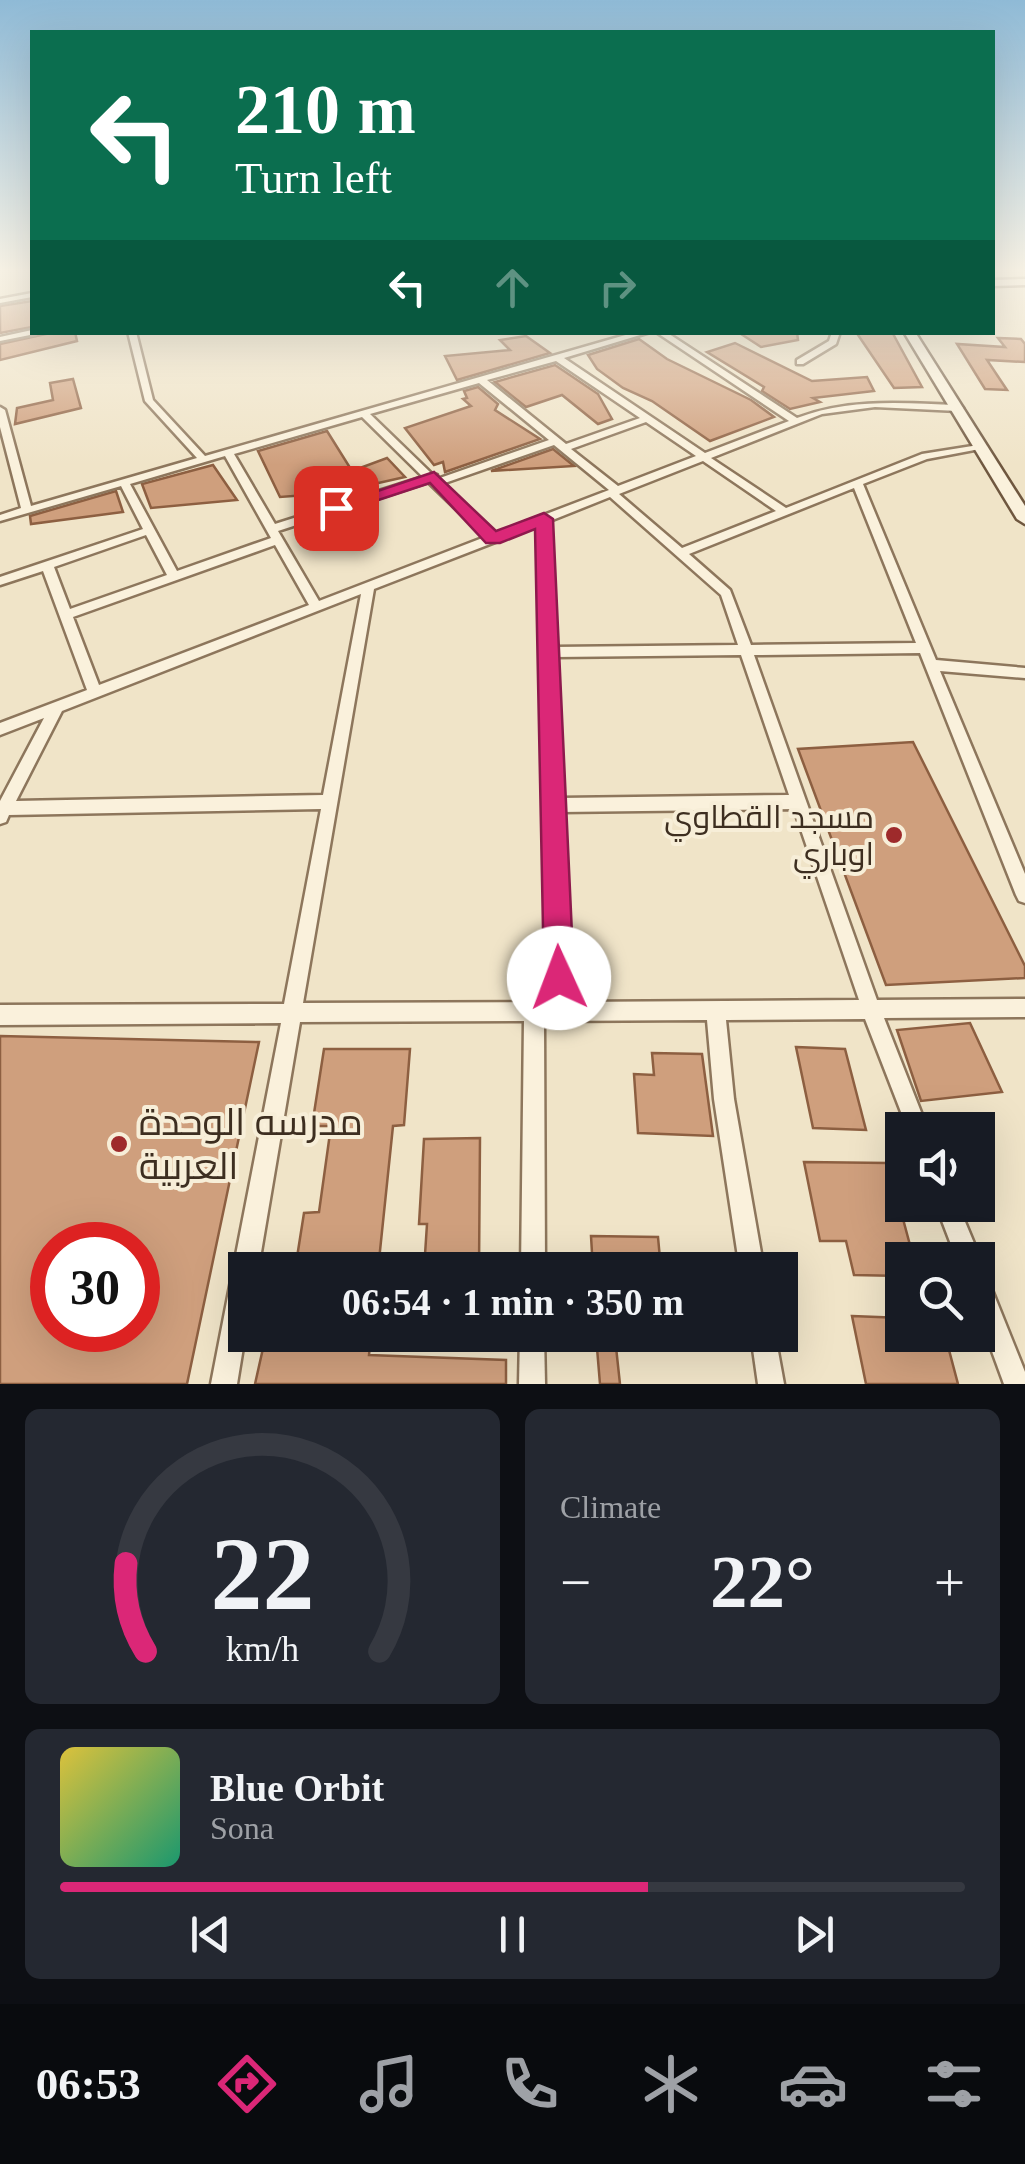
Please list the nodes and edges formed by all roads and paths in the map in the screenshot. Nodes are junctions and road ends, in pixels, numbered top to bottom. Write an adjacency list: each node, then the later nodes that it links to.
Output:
1 (133, 336): 19 (street)
2 (633, 336): 6 (street)
3 (670, 336): 13 (street)
4 (835, 336): 7 (street)
5 (911, 336): 9 (street)
6 (556, 357): 8 (street); 12 (street)
7 (800, 362)
8 (480, 379): 11 (street); 15 (street)
9 (958, 408): 13 (street); 16 (street)
10 (0, 410): 14 (street)
11 (363, 413): 17 (street); 20 (street)
12 (648, 418): 15 (street); 18 (street)
13 (796, 421): 18 (street)
14 (4, 439): 24 (street)
15 (560, 444): 20 (street); 23 (street)
16 (982, 446): 22 (street); 28 (street)
17 (228, 452): 19 (street); 30 (street)
18 (706, 456): 23 (street); 25 (street)
19 (203, 459): 21 (street)
20 (436, 479): 30 (street); 31 (street)
21 (124, 482): 24 (street); 29 (street)
22 (857, 483): 25 (street); 39 (street)
23 (614, 492): 27 (street); 32 (street)
24 (28, 510): 26 (street)
25 (785, 512): 32 (street)
26 (0, 518)
27 (544, 519): 31 (street); 41 (street)
28 (1025, 519)
29 (148, 531): 33 (street); 34 (street)
30 (275, 535): 34 (street); 37 (street)
31 (493, 539): 36 (street)
32 (681, 553): 40 (street)
33 (47, 565): 35 (street); 38 (street)
34 (174, 577): 38 (street)
35 (0, 581)
36 (368, 587): 37 (street); 47 (street)
37 (316, 607): 44 (street)
38 (66, 615): 44 (street)
39 (926, 648): 40 (street); 42 (street)
40 (746, 650): 41 (street); 48 (street)
41 (548, 652): 49 (street)
42 (932, 665): 43 (street); 51 (street)
43 (1025, 674)
44 (94, 693): 45 (street)
45 (58, 707): 46 (street); 50 (street)
46 (0, 729)
47 (330, 802): 50 (street); 57 (street)
48 (799, 802): 49 (street); 53 (street)
49 (553, 805): 55 (street)
50 (2, 813)
51 (1025, 895)
52 (1025, 1008): 53 (street)
53 (872, 1011): 56 (street); 59 (street)
54 (534, 1012): 55 (street); 57 (street); 61 (street)
55 (560, 1012): 56 (street)
56 (716, 1012): 62 (street)
57 (294, 1014): 58 (street); 60 (street)
58 (0, 1015)
59 (911, 1112)
60 (249, 1252)
61 (532, 1252)
62 (749, 1252)
63 (995, 1327): 70 (street)
64 (230, 1352): 67 (street)
65 (532, 1352): 68 (street)
66 (766, 1352): 69 (street)
67 (224, 1384)
68 (532, 1384)
69 (771, 1384)
70 (1017, 1384)

